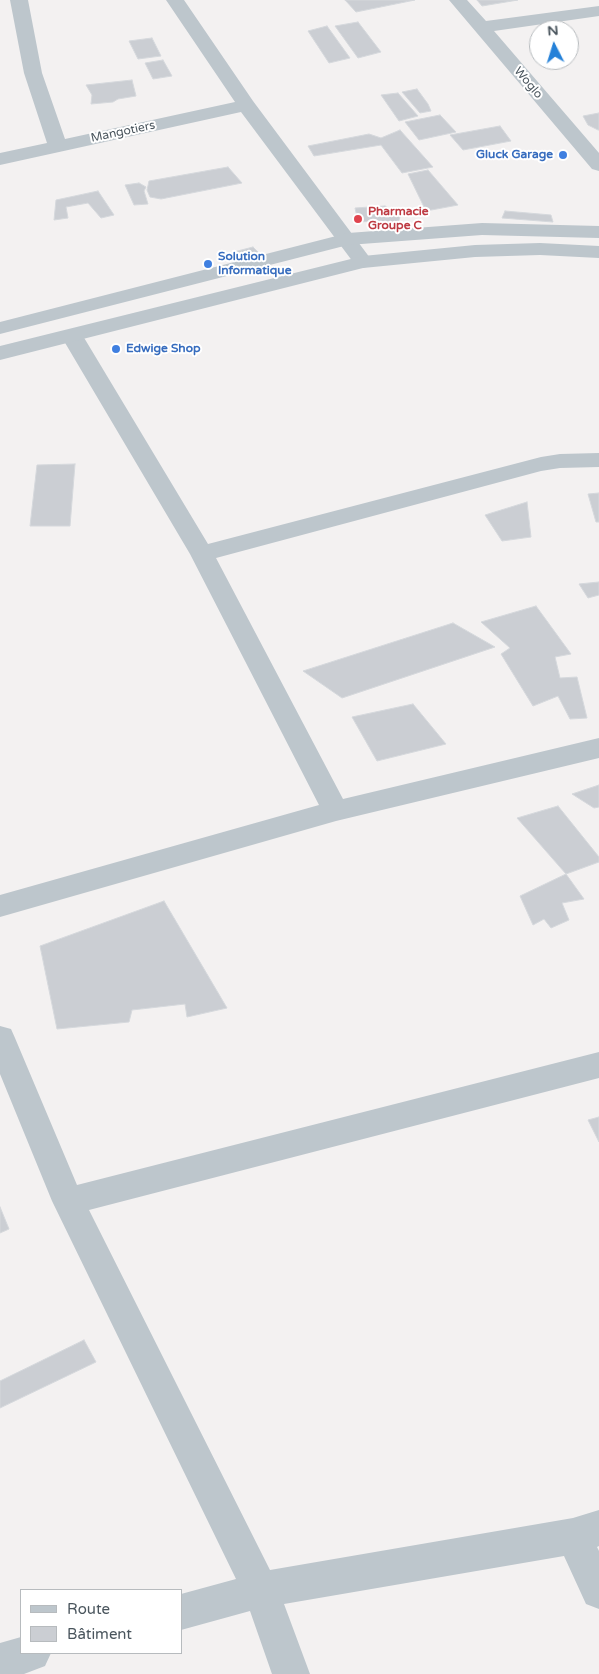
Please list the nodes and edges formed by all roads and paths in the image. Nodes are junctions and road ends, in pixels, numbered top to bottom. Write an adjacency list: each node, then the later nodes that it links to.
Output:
1 (19, 0): 9 (street)
2 (175, 0): 6 (street)
3 (458, 0): 5 (street, Woglo)
4 (599, 11): 5 (street)
5 (481, 27): 8 (street, Woglo)
6 (246, 105): 9 (street, Mangotiers); 13 (street)
7 (599, 141): 8 (street)
8 (580, 143): 11 (street, Woglo)
9 (58, 147): 10 (street, Mangotiers)
10 (0, 160)
11 (599, 165)
12 (599, 232): 13 (street)
13 (348, 239): 15 (street); 16 (street)
14 (599, 252): 15 (street)
15 (363, 262): 17 (street)
16 (0, 328)
17 (72, 336): 18 (street); 20 (street)
18 (0, 353)
19 (599, 460): 20 (street)
20 (202, 554): 22 (street)
21 (599, 748): 22 (street)
22 (336, 811): 23 (street)
23 (0, 906)
24 (0, 1038): 26 (street)
25 (599, 1065): 26 (street)
26 (68, 1201): 28 (street)
27 (586, 1532): 28 (street); 29 (street)
28 (261, 1590): 30 (street); 33 (street)
29 (599, 1592)
30 (182, 1612)
31 (28, 1654): 32 (street)
32 (0, 1662)
33 (291, 1674)

